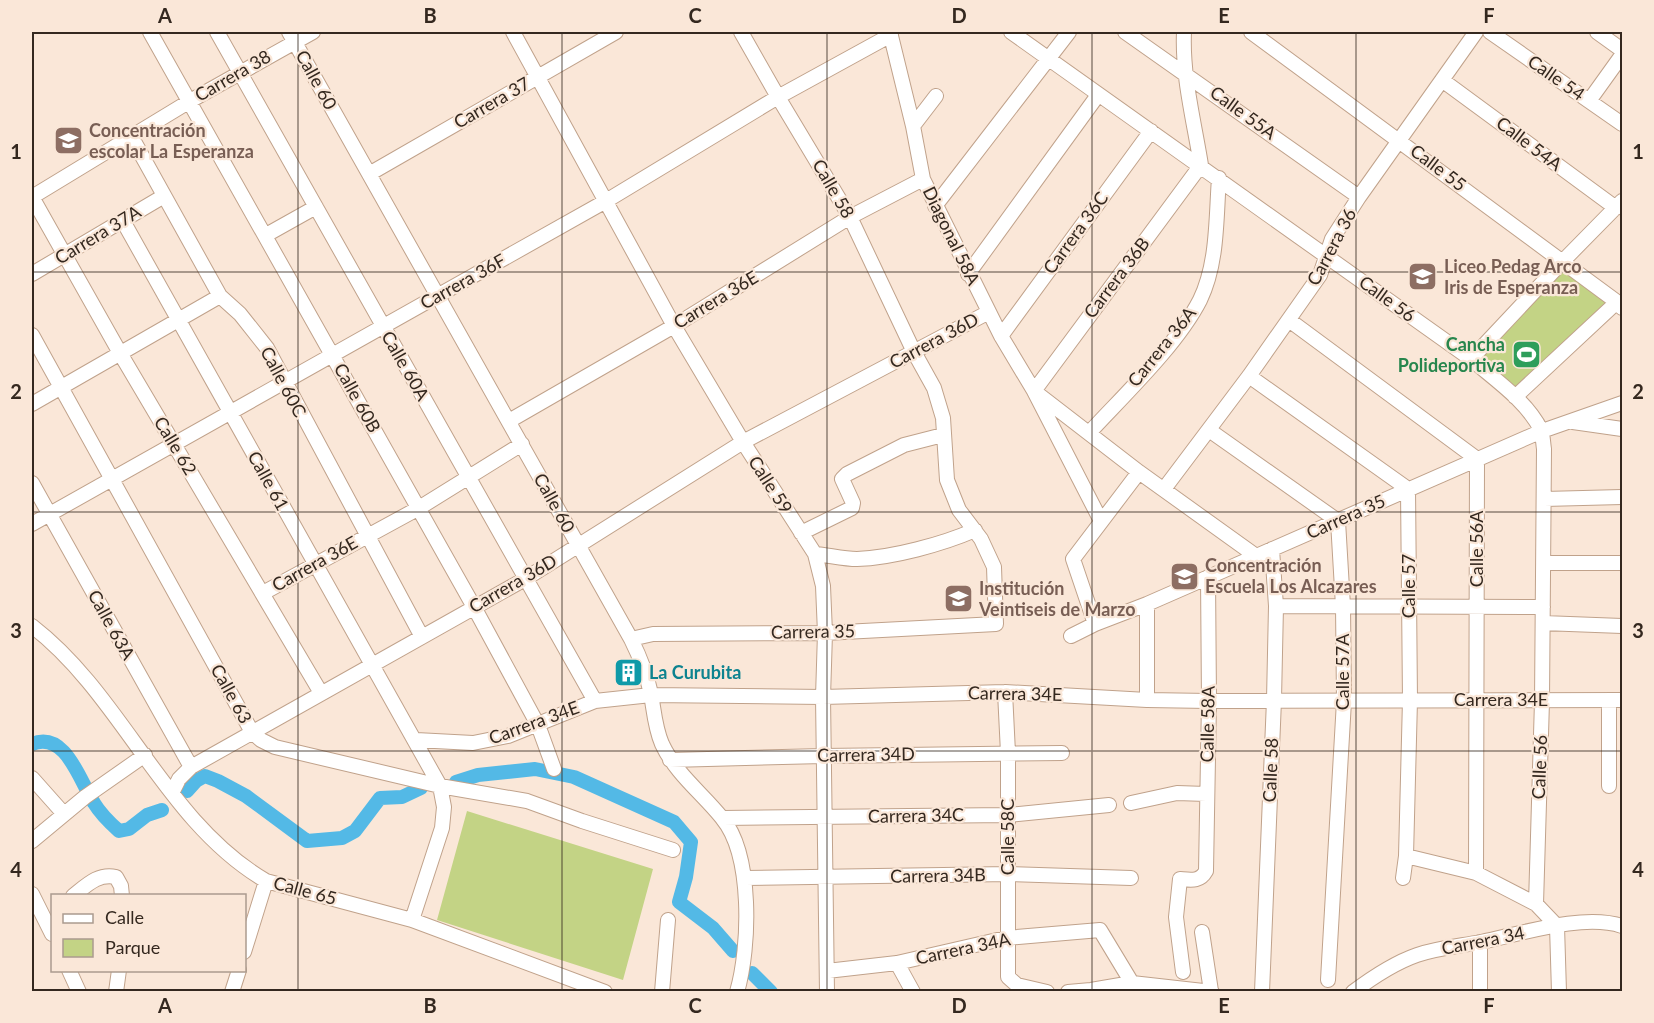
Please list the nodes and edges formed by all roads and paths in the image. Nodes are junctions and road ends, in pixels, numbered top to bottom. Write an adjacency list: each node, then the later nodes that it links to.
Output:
1 (150, 32): 30 (street, Calle 60B)
2 (217, 32): 22 (street, Calle 60A)
3 (313, 32): 18 (street, Carrera 38)
4 (513, 32): 24 (street, Calle 59)
5 (616, 32): 24 (street, Carrera 37)
6 (741, 32): 28 (street, Calle 58)
7 (1011, 32): 21 (street, Calle 56)
8 (1069, 32): 21 (street)
9 (1125, 32): 23 (street, Calle 55A)
10 (1184, 32): 23 (street)
11 (1251, 32): 35 (street, Calle 55)
12 (1476, 32): 25 (street, Carrera 36)
13 (1490, 32): 16 (street, Calle 54)
14 (1597, 32): 17 (street)
15 (891, 33): 28 (street, Carrera 36F); 32 (street, Diagonal 58A)
16 (1506, 36): 29 (street, Calle 54)
17 (1614, 36): 19 (street)
18 (292, 37): 22 (street, Carrera 38); 37 (street, Calle 60)
19 (1623, 50)
20 (1623, 55): 29 (street)
21 (1047, 59): 26 (street, Calle 56); 45 (street)
22 (240, 72): 30 (street, Carrera 38); 46 (street, Calle 60A)
23 (1187, 73): 36 (street); 41 (street, Calle 55A)
24 (537, 76): 37 (street, Carrera 37); 43 (street, Calle 59)
25 (1442, 80): 35 (street, Carrera 36); 44 (street, Calle 54A)
26 (1098, 95): 33 (street, Calle 56); 54 (street)
27 (936, 96): 32 (street)
28 (778, 98): 43 (street, Carrera 36F); 47 (street, Calle 58)
29 (1589, 100): 31 (street, Calle 54)
30 (190, 101): 34 (street, Carrera 38); 49 (street, Calle 60B)
31 (1623, 124)
32 (913, 126): 39 (street, Diagonal 58A)
33 (1151, 130): 36 (street, Calle 56); 64 (street, Carrera 36C)
34 (131, 136): 40 (street, Calle 60C); 42 (street, Carrera 38)
35 (1399, 140): 41 (street, Carrera 36); 52 (street, Calle 55)
36 (1201, 165): 38 (street, Calle 56); 72 (street, Carrera 36B)
37 (369, 174): 56 (street, Calle 60)
38 (1219, 178): 51 (street, Calle 56); 82 (street, Carrera 36A)
39 (923, 179): 45 (street, Diagonal 58A); 47 (street, Carrera 36E)
40 (164, 196): 48 (street, Carrera 37A); 55 (street, Calle 60C)
41 (1359, 196): 51 (street, Carrera 36)
42 (32, 197): 50 (street, Calle 62)
43 (606, 201): 56 (street, Carrera 36F); 61 (street, Calle 59)
44 (1619, 204): 52 (street)
45 (935, 206): 54 (street, Diagonal 58A)
46 (316, 207): 49 (street); 62 (street, Calle 60A)
47 (850, 217): 61 (street, Carrera 36E); 65 (street, Calle 58)
48 (123, 221): 50 (street, Carrera 37A); 60 (street, Calle 61)
49 (266, 235): 67 (street, Calle 60B)
50 (65, 255): 53 (street, Carrera 37A); 66 (street, Calle 62)
51 (1326, 255): 59 (street, Carrera 36); 68 (street, Calle 56)
52 (1563, 261): 57 (street, Calle 55); 68 (street)
53 (32, 274)
54 (968, 274): 58 (street, Diagonal 58A)
55 (220, 296): 60 (street); 70 (street, Calle 60C)
56 (439, 296): 62 (street, Carrera 36F); 77 (street, Calle 60)
57 (1620, 305): 73 (street)
58 (988, 312): 64 (street, Diagonal 58A); 65 (street, Carrera 36D)
59 (1289, 320): 69 (street, Carrera 36); 87 (street)
60 (177, 321): 66 (street); 76 (street, Calle 61)
61 (674, 326): 77 (street, Carrera 36E); 84 (street, Calle 59)
62 (383, 327): 67 (street, Carrera 36F); 89 (street, Calle 60A)
63 (32, 334): 71 (street, Calle 63)
64 (1001, 336): 72 (street, Diagonal 58A)
65 (914, 352): 83 (street); 84 (street, Carrera 36D)
66 (120, 353): 71 (street); 85 (street, Calle 62)
67 (333, 354): 70 (street, Carrera 36F); 96 (street, Calle 60B)
68 (1471, 359): 73 (street, Calle 56)
69 (1248, 376): 80 (street, Carrera 36); 93 (street)
70 (283, 382): 76 (street, Carrera 36F); 103 (street, Calle 60C)
71 (60, 387): 75 (street); 90 (street, Calle 63)
72 (1034, 391): 82 (street); 98 (street, Diagonal 58A)
73 (1515, 397): 81 (street, Calle 56)
74 (1623, 403): 78 (street, Carrera 35)
75 (32, 404)
76 (230, 412): 85 (street, Carrera 36F); 110 (street, Calle 61)
77 (509, 421): 86 (street, Calle 60)
78 (1571, 422): 79 (street); 81 (street, Carrera 35)
79 (1623, 429)
80 (1209, 430): 92 (street, Carrera 36); 99 (street)
81 (1542, 431): 87 (street, Carrera 35); 95 (street, Calle 56)
82 (1089, 433): 88 (street)
83 (943, 435): 101 (street); 102 (street)
84 (743, 442): 102 (street, Calle 59); 104 (street, Carrera 36D)
85 (174, 444): 90 (street, Carrera 36F); 113 (street, Calle 62)
86 (522, 444): 89 (street, Carrera 36E); 104 (street, Calle 60)
87 (1477, 459): 93 (street, Carrera 35); 120 (street, Calle 56A)
88 (1139, 472): 92 (street); 98 (street)
89 (468, 477): 96 (street, Carrera 36E); 112 (street, Calle 60A)
90 (111, 479): 97 (street, Carrera 36F); 144 (street, Calle 63)
91 (32, 483): 97 (street, Calle 63A)
92 (1164, 489): 107 (street)
93 (1408, 489): 99 (street, Carrera 35); 118 (street, Calle 57)
94 (1623, 497): 95 (street)
95 (1544, 499): 108 (street, Calle 56)
96 (419, 508): 103 (street, Carrera 36E); 117 (street, Calle 60B)
97 (50, 515): 100 (street, Carrera 36F); 151 (street, Calle 63A)
98 (1101, 521): 122 (street)
99 (1338, 521): 105 (street, Carrera 35); 116 (street, Calle 57A)
100 (32, 524)
101 (975, 530): 106 (street); 125 (street, Carrera 35)
102 (801, 533): 106 (street, Calle 59)
103 (367, 535): 110 (street, Carrera 36E); 127 (street, Calle 60C)
104 (577, 546): 112 (street, Carrera 36D); 128 (street, Calle 60)
105 (1272, 549): 107 (street, Carrera 35); 115 (street, Calle 58)
106 (815, 554): 125 (street, Calle 59)
107 (1256, 556): 111 (street, Carrera 35)
108 (1544, 563): 109 (street); 119 (street, Calle 56)
109 (1623, 563)
110 (314, 564): 113 (street, Carrera 36E); 129 (street, Calle 61)
111 (1208, 577): 114 (street, Carrera 35); 140 (street, Calle 58A)
112 (525, 579): 117 (street, Carrera 36D); 134 (street, Calle 60A)
113 (263, 593): 131 (street, Calle 62)
114 (1147, 604): 122 (street, Carrera 35); 135 (street)
115 (1276, 606): 116 (street); 136 (street, Calle 58)
116 (1343, 606): 118 (street); 141 (street, Calle 57A)
117 (474, 607): 127 (street, Carrera 36D); 143 (street, Calle 60B)
118 (1409, 607): 120 (street); 137 (street, Calle 57)
119 (1543, 607): 120 (street); 121 (street, Calle 56)
120 (1477, 608): 138 (street, Calle 56A)
121 (1543, 623): 124 (street); 142 (street, Calle 56)
122 (1095, 624): 126 (street, Carrera 35)
123 (33, 625): 148 (street, Calle 65)
124 (1623, 626)
125 (825, 633): 128 (street, Carrera 35); 133 (street, Calle 59)
126 (1071, 636)
127 (422, 637): 129 (street, Carrera 36D)
128 (631, 639): 132 (street, Calle 60)
129 (371, 665): 131 (street, Carrera 36D); 145 (street, Calle 61)
130 (1005, 692): 133 (street, Carrera 34E); 135 (street, Carrera 34E); 146 (street, Calle 58C)
131 (321, 693): 144 (street, Carrera 36D)
132 (651, 695): 133 (street, Carrera 34E); 134 (street, Carrera 34E); 150 (street, Calle 60)
133 (823, 697): 149 (street, Calle 59)
134 (595, 700): 143 (street, Carrera 34E)
135 (1147, 700): 140 (street, Carrera 34E)
136 (1274, 700): 140 (street, Carrera 34E); 141 (street, Carrera 34E); 208 (street, Calle 58)
137 (1410, 700): 138 (street, Carrera 34E); 141 (street, Carrera 34E); 166 (street, Calle 57)
138 (1477, 700): 142 (street, Carrera 34E); 167 (street, Calle 56A)
139 (1616, 700): 142 (street, Carrera 34E); 155 (street)
140 (1209, 701): 157 (street, Calle 58A)
141 (1344, 701): 194 (street, Calle 57A)
142 (1542, 701): 177 (street, Calle 56)
143 (538, 725): 145 (street, Carrera 34E); 152 (street, Calle 60B)
144 (252, 732): 151 (street, Carrera 36D); 154 (street, Calle 63)
145 (416, 740): 154 (street)
146 (1008, 753): 147 (street, Carrera 34D); 149 (street, Carrera 34D); 161 (street, Calle 58C)
147 (1062, 753)
148 (145, 755): 156 (street, Calle 65); 160 (street)
149 (823, 756): 150 (street, Carrera 34D); 162 (street, Calle 59)
150 (670, 760): 163 (street, Calle 60)
151 (191, 767): 156 (street, Carrera 36D)
152 (554, 769)
153 (32, 778): 160 (street)
154 (440, 786): 165 (street, Calle 63); 179 (street)
155 (1609, 786)
156 (172, 794): 173 (street, Calle 65)
157 (1206, 794): 158 (street); 193 (street, Calle 58A)
158 (1131, 803)
159 (1109, 805): 161 (street, Carrera 34C)
160 (64, 814): 164 (street)
161 (1008, 815): 162 (street, Carrera 34C); 168 (street, Calle 58C)
162 (824, 817): 163 (street, Carrera 34C); 169 (street, Calle 59)
163 (723, 818): 170 (street, Calle 60)
164 (32, 840)
165 (673, 850)
166 (1406, 856): 167 (street); 172 (street, Calle 57)
167 (1476, 873): 177 (street)
168 (1009, 874): 169 (street, Carrera 34B); 171 (street, Carrera 34B); 185 (street, Calle 58C)
169 (825, 877): 170 (street, Carrera 34B); 189 (street, Calle 59)
170 (745, 878): 203 (street, Calle 60)
171 (1131, 878)
172 (1403, 878)
173 (266, 881): 179 (street, Calle 65); 187 (street)
174 (32, 894): 178 (street)
175 (76, 894): 176 (street)
176 (122, 894)
177 (1536, 904): 181 (street)
178 (48, 913): 183 (street)
179 (412, 920): 201 (street, Calle 65)
180 (668, 920): 202 (street)
181 (1557, 926): 182 (street, Carrera 34); 186 (street, Carrera 34); 211 (street)
182 (1623, 926)
183 (51, 929)
184 (1202, 932): 197 (street)
185 (1006, 938): 188 (street, Carrera 34A); 195 (street, Carrera 34A); 206 (street, Calle 58C)
186 (1480, 942): 209 (street, Carrera 34); 210 (street)
187 (246, 946)
188 (897, 963): 189 (street, Carrera 34A); 205 (street)
189 (827, 971): 204 (street, Calle 59)
190 (70, 972): 198 (street)
191 (119, 972): 199 (street)
192 (238, 972): 200 (street)
193 (1183, 972)
194 (1328, 980)
195 (1132, 983): 196 (street); 207 (street)
196 (1182, 990): 197 (street)
197 (1211, 991)
198 (79, 992)
199 (116, 992)
200 (232, 992)
201 (605, 992)
202 (662, 992)
203 (737, 992)
204 (827, 992)
205 (913, 992)
206 (1047, 992)
207 (1068, 992)
208 (1262, 992)
209 (1353, 992)
210 (1479, 992)
211 (1560, 992)

